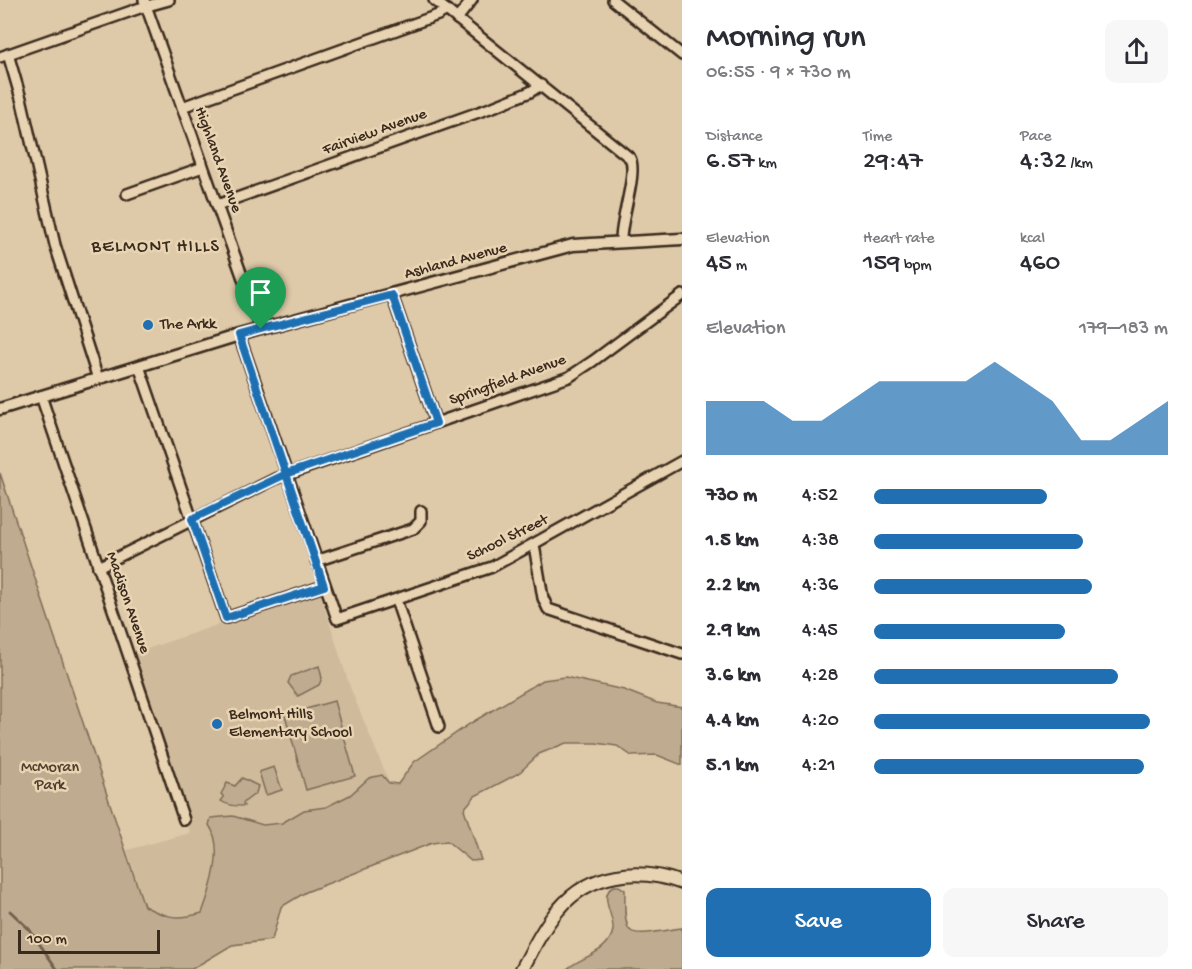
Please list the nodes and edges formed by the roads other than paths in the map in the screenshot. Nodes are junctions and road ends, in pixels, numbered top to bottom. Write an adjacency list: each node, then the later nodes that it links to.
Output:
1 (169, 0): 5 (street)
2 (434, 0): 6 (street)
3 (472, 0): 7 (street)
4 (613, 0): 8 (street)
5 (145, 3): 9 (street); 11 (street, Highland Avenue)
6 (447, 10): 7 (street); 11 (street)
7 (457, 19): 10 (street)
8 (682, 55)
9 (4, 56): 22 (street)
10 (541, 85): 14 (street, Fairview Avenue); 16 (street)
11 (182, 107): 12 (street, Highland Avenue)
12 (203, 167): 13 (street); 14 (street, Highland Avenue)
13 (127, 194)
14 (217, 205): 19 (street, Highland Avenue)
15 (682, 239): 16 (street, Ashland Avenue)
16 (621, 241): 17 (street, Ashland Avenue)
17 (392, 295): 19 (street, Ashland Avenue); 25 (street)
18 (682, 295): 25 (street, Springfield Avenue)
19 (261, 329): 20 (street, Ashland Avenue)
20 (239, 335): 21 (street, Ashland Avenue); 27 (street)
21 (139, 366): 22 (street, Ashland Avenue); 29 (street)
22 (98, 379): 23 (street, Ashland Avenue)
23 (41, 396): 24 (street, Ashland Avenue); 32 (street, Madison Avenue)
24 (0, 409)
25 (436, 423): 27 (street, Springfield Avenue)
26 (681, 464): 30 (street, School Street)
27 (286, 474): 29 (street, Springfield Avenue); 31 (street)
28 (421, 511): 31 (street)
29 (192, 519): 32 (street, Springfield Avenue); 33 (street)
30 (534, 545): 34 (street, School Street); 35 (street)
31 (316, 561): 33 (street)
32 (98, 567): 37 (street, Madison Avenue)
33 (324, 586): 34 (street, School Street)
34 (396, 600): 36 (street)
35 (682, 654)
36 (439, 727)
37 (184, 820)
38 (682, 883): 39 (main road)
39 (522, 969)

